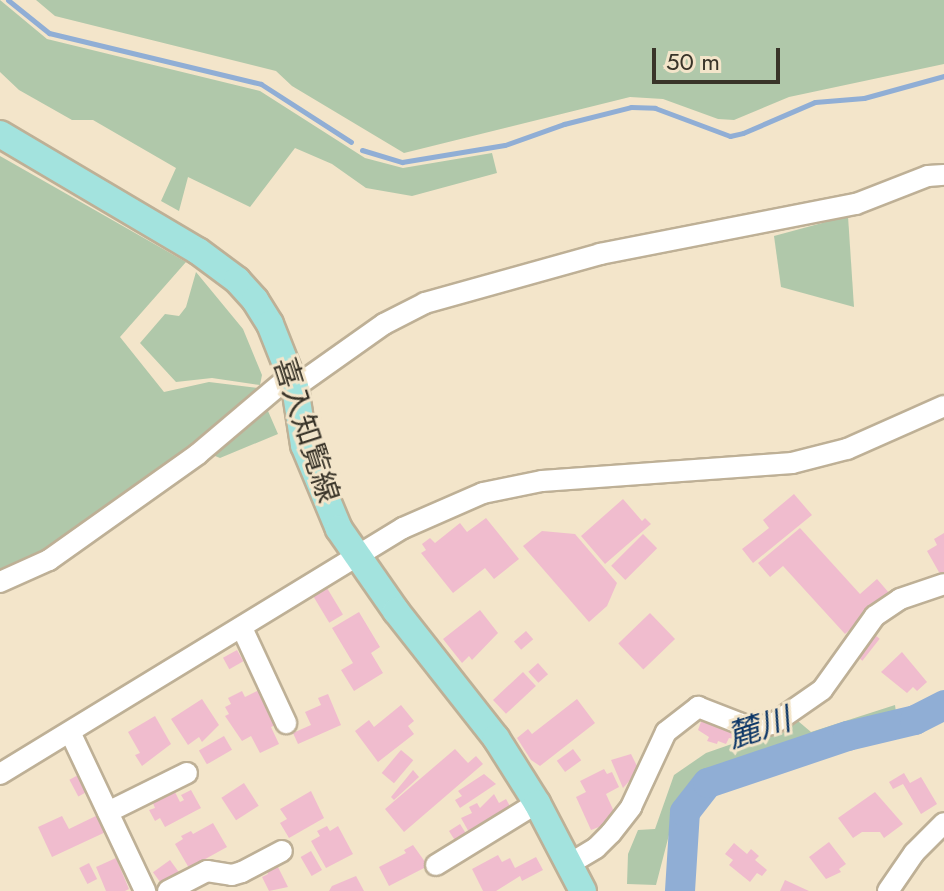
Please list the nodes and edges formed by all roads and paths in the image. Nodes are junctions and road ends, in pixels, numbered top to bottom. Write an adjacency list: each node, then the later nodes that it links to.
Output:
1 (0, 134): 3 (main road, 喜入知覧線)
2 (944, 175): 3 (street)
3 (292, 381): 5 (main road, 喜入知覧線); 6 (street)
4 (944, 406): 5 (street)
5 (360, 556): 8 (street); 13 (main road, 喜入知覧線)
6 (0, 582)
7 (944, 584): 17 (street)
8 (242, 628): 9 (street); 10 (street)
9 (286, 723)
10 (70, 732): 12 (street); 14 (street)
11 (187, 773): 14 (street)
12 (0, 774)
13 (537, 803): 17 (main road, 喜入知覧線); 18 (street)
14 (108, 812): 19 (street)
15 (944, 823): 22 (street)
16 (282, 851): 20 (street)
17 (571, 863): 21 (main road, 喜入知覧線)
18 (436, 865)
19 (145, 891)
20 (168, 891)
21 (583, 891)
22 (888, 891)

